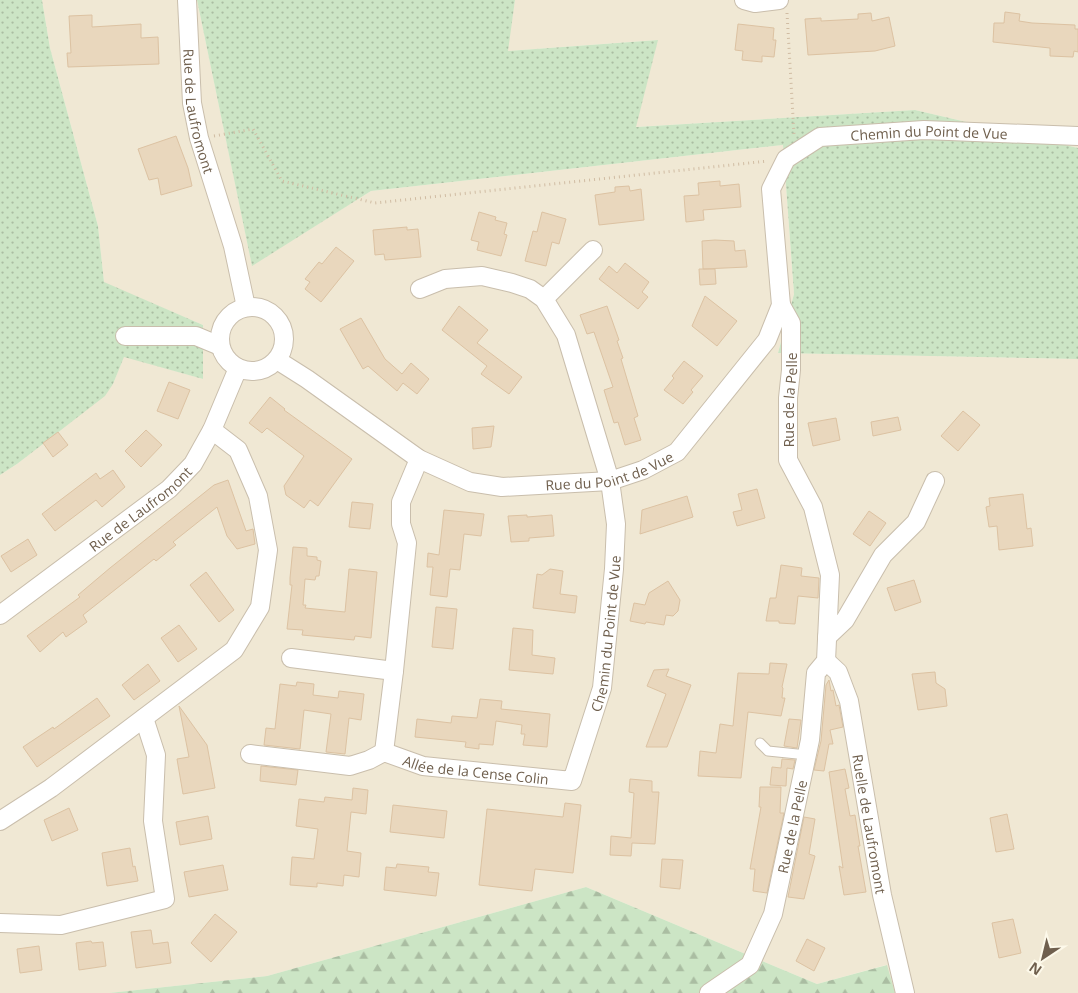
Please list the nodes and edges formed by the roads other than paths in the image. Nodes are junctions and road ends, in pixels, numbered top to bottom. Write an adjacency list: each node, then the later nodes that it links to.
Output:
1 (187, 0): 10 (street, Rue de Laufromont)
2 (744, 0): 3 (street)
3 (783, 5)
4 (1078, 136): 5 (street, Chemin du Point de Vue)
5 (791, 156): 9 (street, Rue du Point de Vue)
6 (593, 250): 8 (street)
7 (420, 289): 8 (street)
8 (544, 299): 17 (street, Chemin du Point de Vue)
9 (781, 305): 17 (street, Rue du Point de Vue); 20 (street, Rue de la Pelle)
10 (246, 307): 12 (street); 13 (street)
11 (125, 336): 12 (street)
12 (220, 346): 14 (street)
13 (277, 360): 14 (street); 16 (street, Rue du Point de Vue)
14 (238, 368): 15 (street, Rue de Laufromont)
15 (212, 430): 19 (street, Rue de Laufromont); 24 (street)
16 (419, 459): 17 (street, Rue du Point de Vue); 23 (street)
17 (610, 481): 29 (street, Chemin du Point de Vue)
18 (934, 481): 20 (street)
19 (0, 615)
20 (827, 637): 22 (street, Rue de la Pelle)
21 (291, 658): 23 (street)
22 (826, 661): 28 (street, Rue de la Pelle); 33 (street, Ruelle de Laufromont)
23 (394, 671): 26 (street)
24 (144, 718): 30 (street); 31 (street)
25 (760, 743): 28 (lane)
26 (384, 752): 27 (street); 29 (street, Allée de la Cense Colin)
27 (250, 754)
28 (807, 755): 32 (street, Rue de la Pelle)
29 (572, 781)
30 (0, 821)
31 (0, 923)
32 (709, 993)
33 (905, 993)

